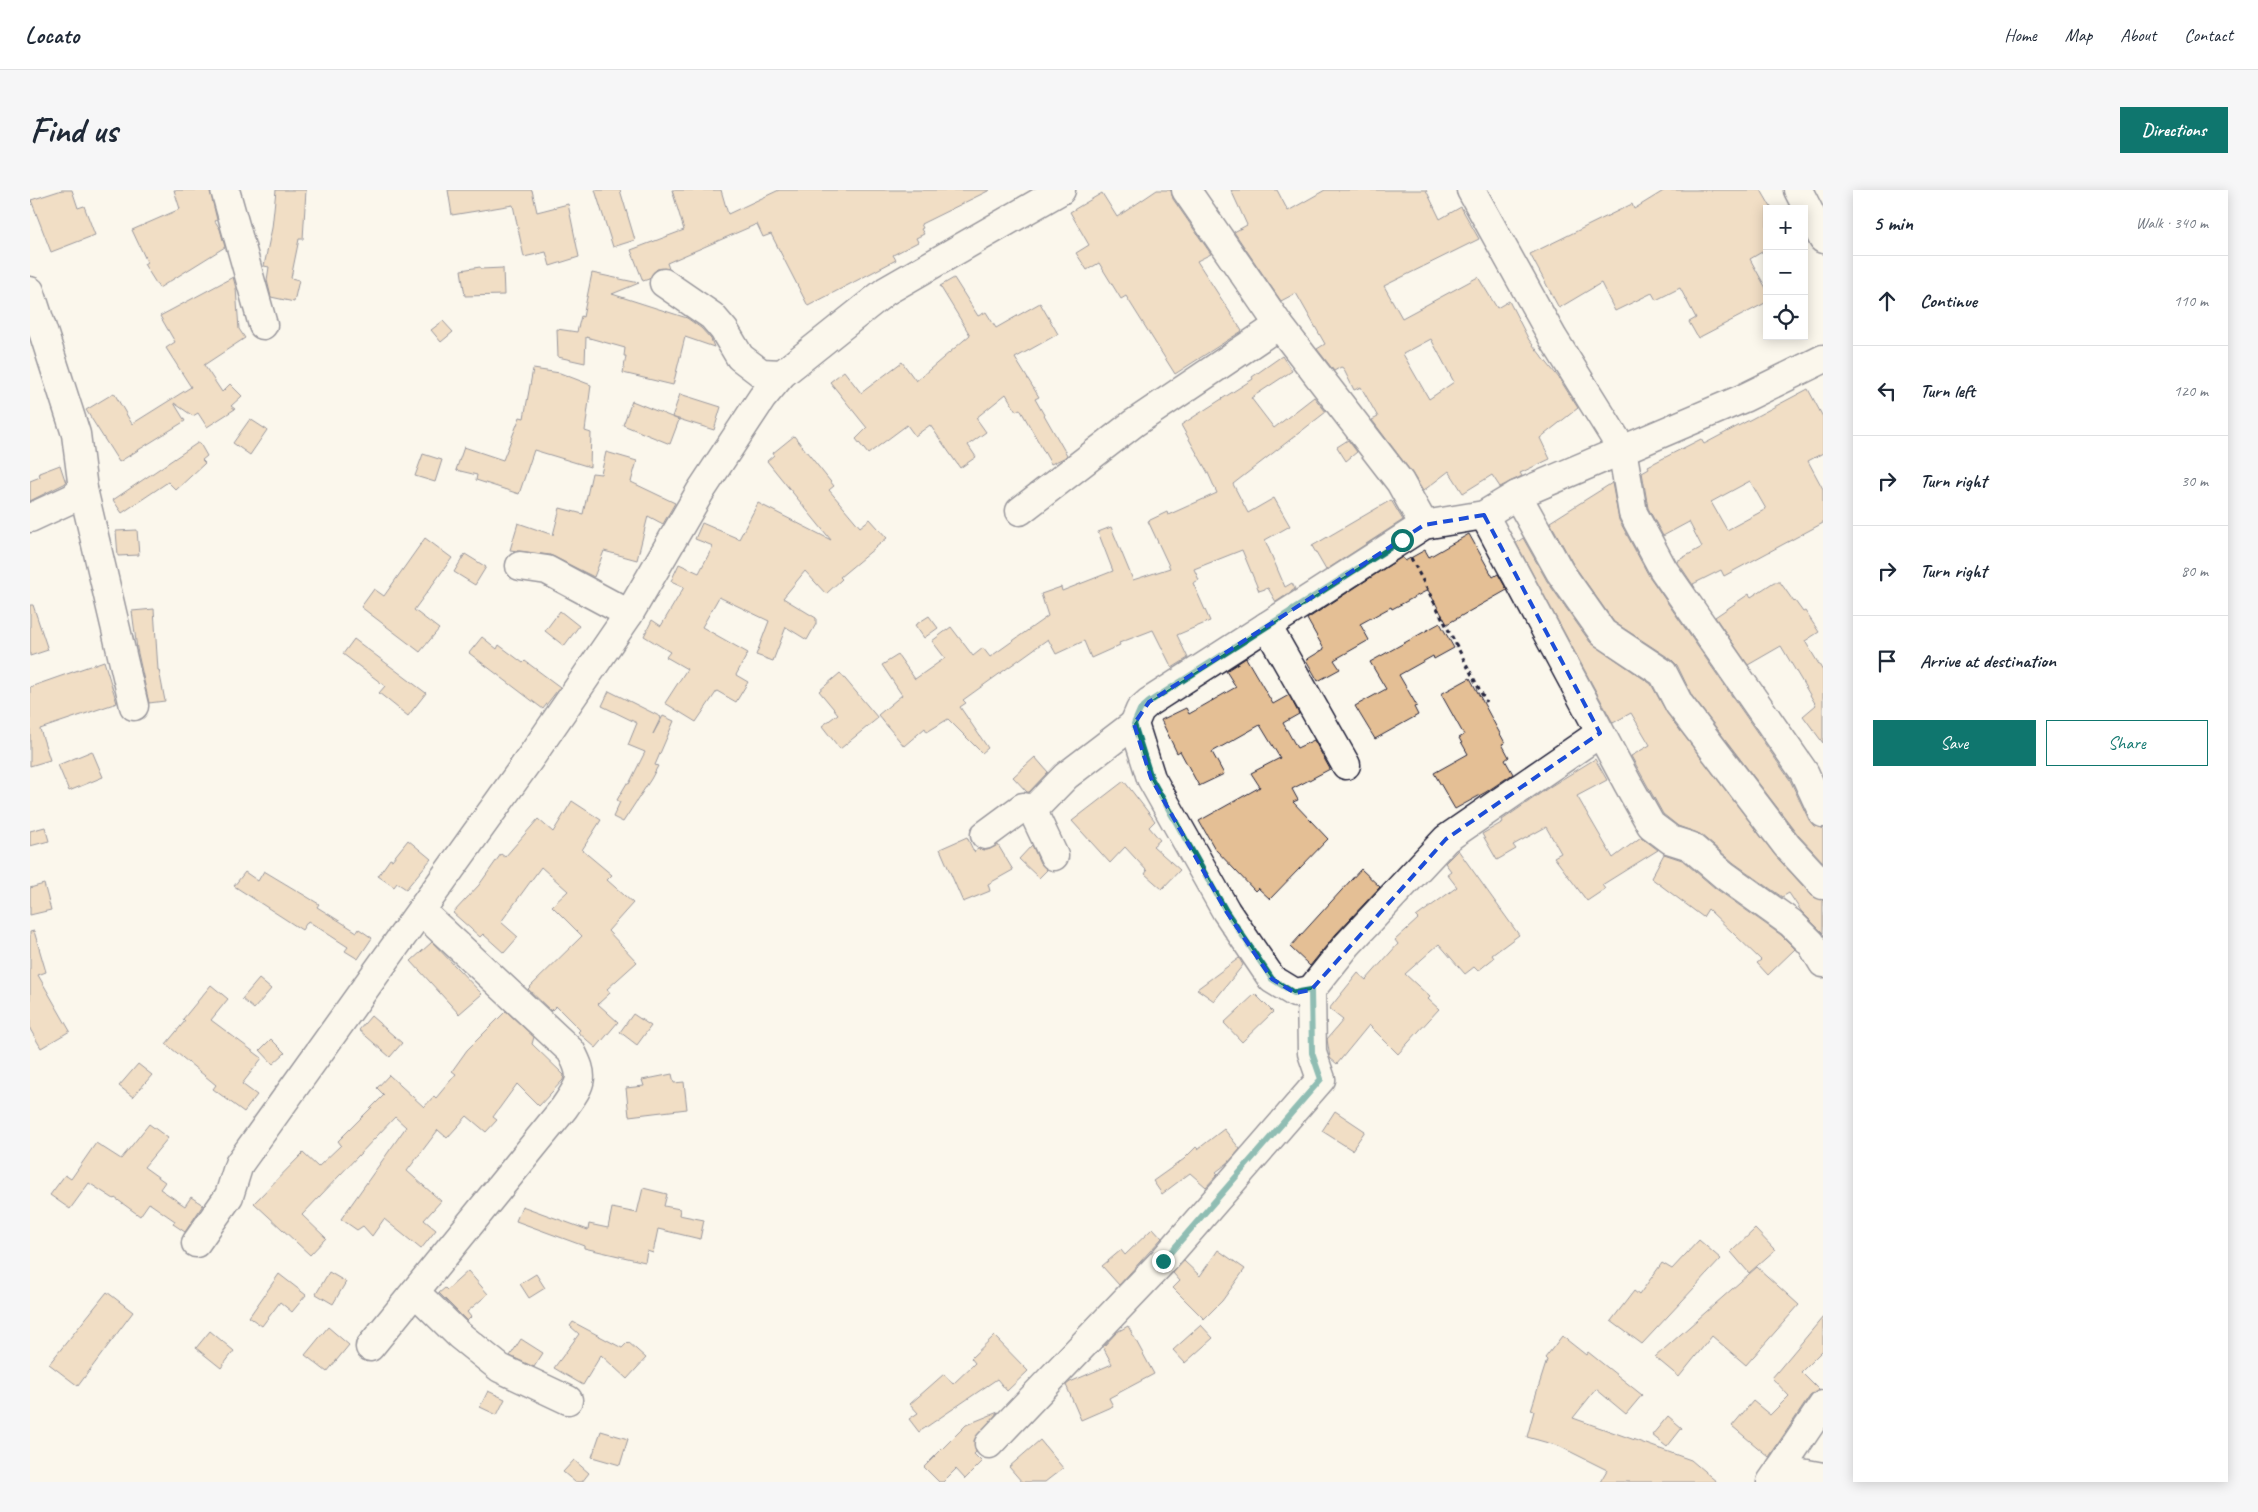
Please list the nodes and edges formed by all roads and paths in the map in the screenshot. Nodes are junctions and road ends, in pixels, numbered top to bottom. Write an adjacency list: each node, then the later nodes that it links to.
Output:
1 (225, 190): 9 (street)
2 (1061, 190): 12 (street)
3 (1186, 190): 10 (street)
4 (1471, 190): 13 (street)
5 (1809, 195): 6 (street)
6 (1823, 240)
7 (664, 282): 12 (street)
8 (30, 291): 14 (street)
9 (263, 325)
10 (1278, 325): 16 (street); 19 (street)
11 (1823, 359): 13 (street)
12 (782, 374): 21 (street)
13 (1622, 449): 15 (street); 29 (street)
14 (83, 489): 18 (street); 24 (street)
15 (1517, 495): 17 (street); 32 (street)
16 (1020, 511)
17 (1484, 515): 19 (street); 26 (street)
18 (30, 518)
19 (1413, 532): 22 (street); 23 (path)
20 (520, 566): 21 (street)
21 (630, 614): 33 (street)
22 (1267, 626): 25 (street); 27 (street)
23 (1486, 702)
24 (134, 706)
25 (1134, 724): 28 (street); 35 (street)
26 (1600, 733): 34 (street); 35 (street)
27 (1346, 765)
28 (1034, 808): 30 (street); 31 (street)
29 (1823, 813)
30 (985, 834)
31 (1054, 856)
32 (1823, 885)
33 (421, 911): 36 (street); 37 (street)
34 (1823, 962)
35 (1311, 990): 41 (street)
36 (196, 1243)
37 (415, 1292): 38 (street); 39 (street)
38 (370, 1347)
39 (568, 1400)
40 (1823, 1405): 42 (street)
41 (989, 1444)
42 (1776, 1476): 43 (street)
43 (1823, 1477)

